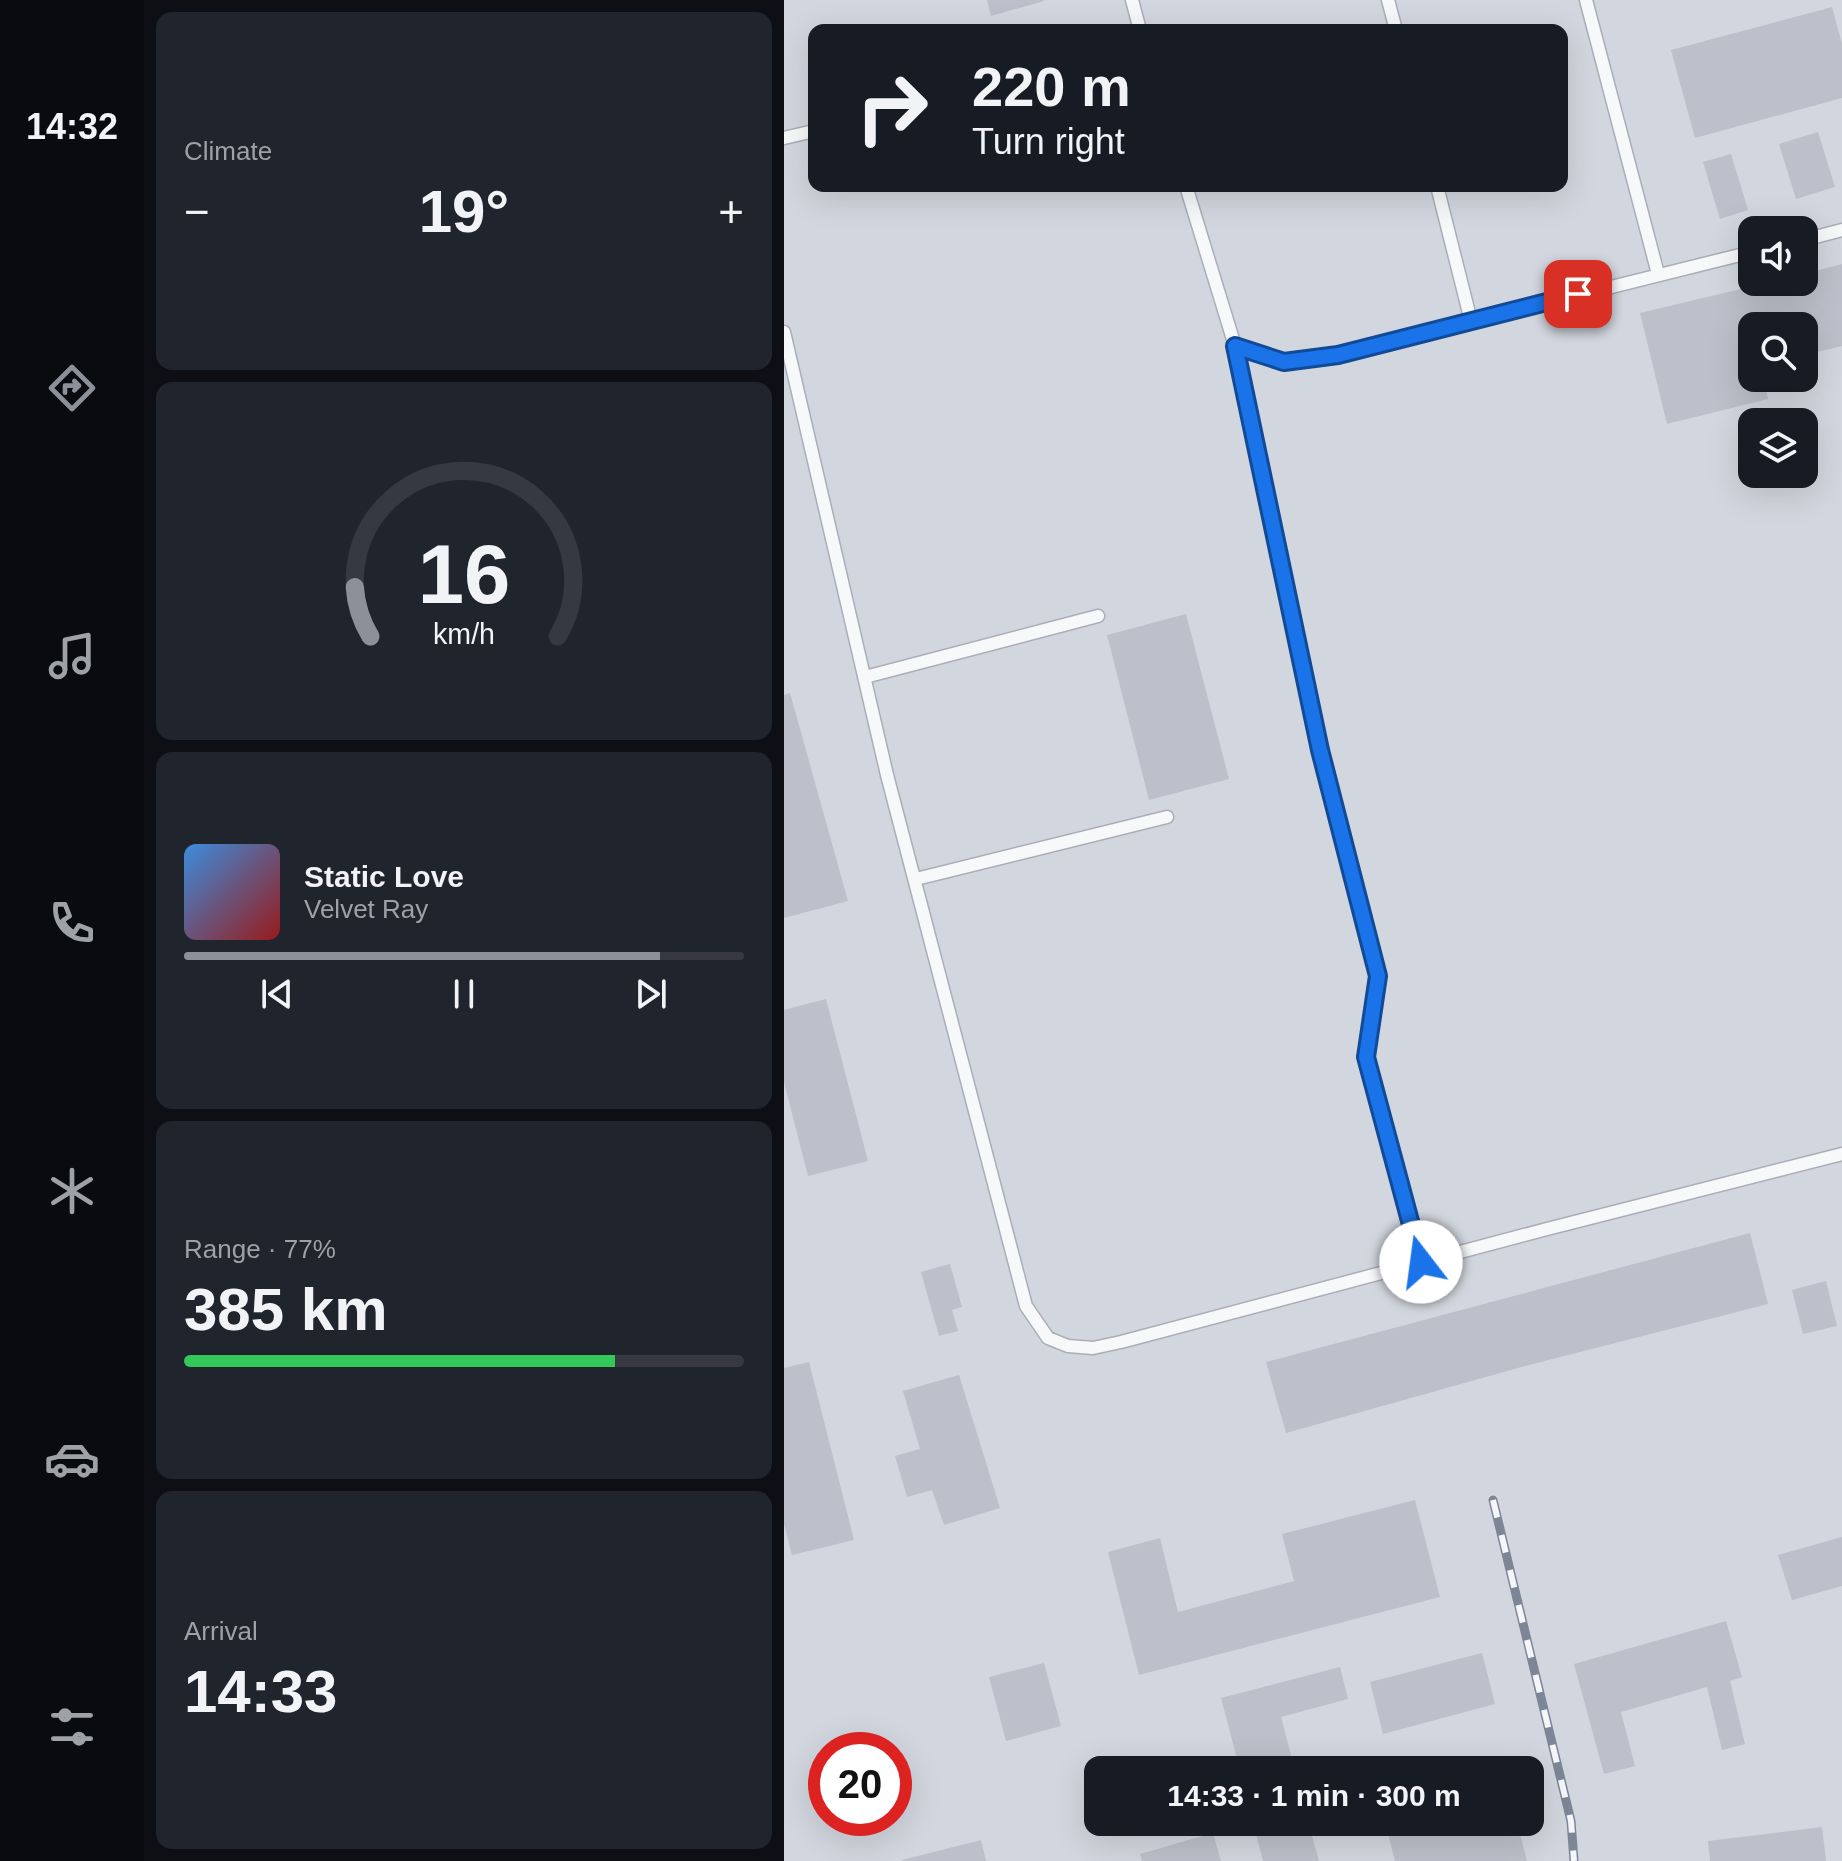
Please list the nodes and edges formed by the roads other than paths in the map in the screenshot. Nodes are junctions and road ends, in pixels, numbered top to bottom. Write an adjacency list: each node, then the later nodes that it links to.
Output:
1 (1132, 0): 4 (lane)
2 (1388, 0): 5 (lane)
3 (1586, 0): 13 (lane)
4 (1138, 24)
5 (1394, 24)
6 (808, 132): 7 (lane)
7 (784, 138)
8 (1188, 192): 16 (lane)
9 (1439, 192): 14 (lane)
10 (1842, 230): 11 (lane)
11 (1818, 236)
12 (1738, 255): 13 (lane)
13 (1658, 274): 14 (lane)
14 (1471, 321): 16 (lane)
15 (784, 332): 18 (lane)
16 (1235, 346): 22 (lane)
17 (1098, 616): 18 (lane)
18 (865, 677): 20 (lane)
19 (1167, 817): 20 (lane)
20 (916, 879): 22 (lane)
21 (1842, 1154): 22 (lane)
22 (1421, 1262)

